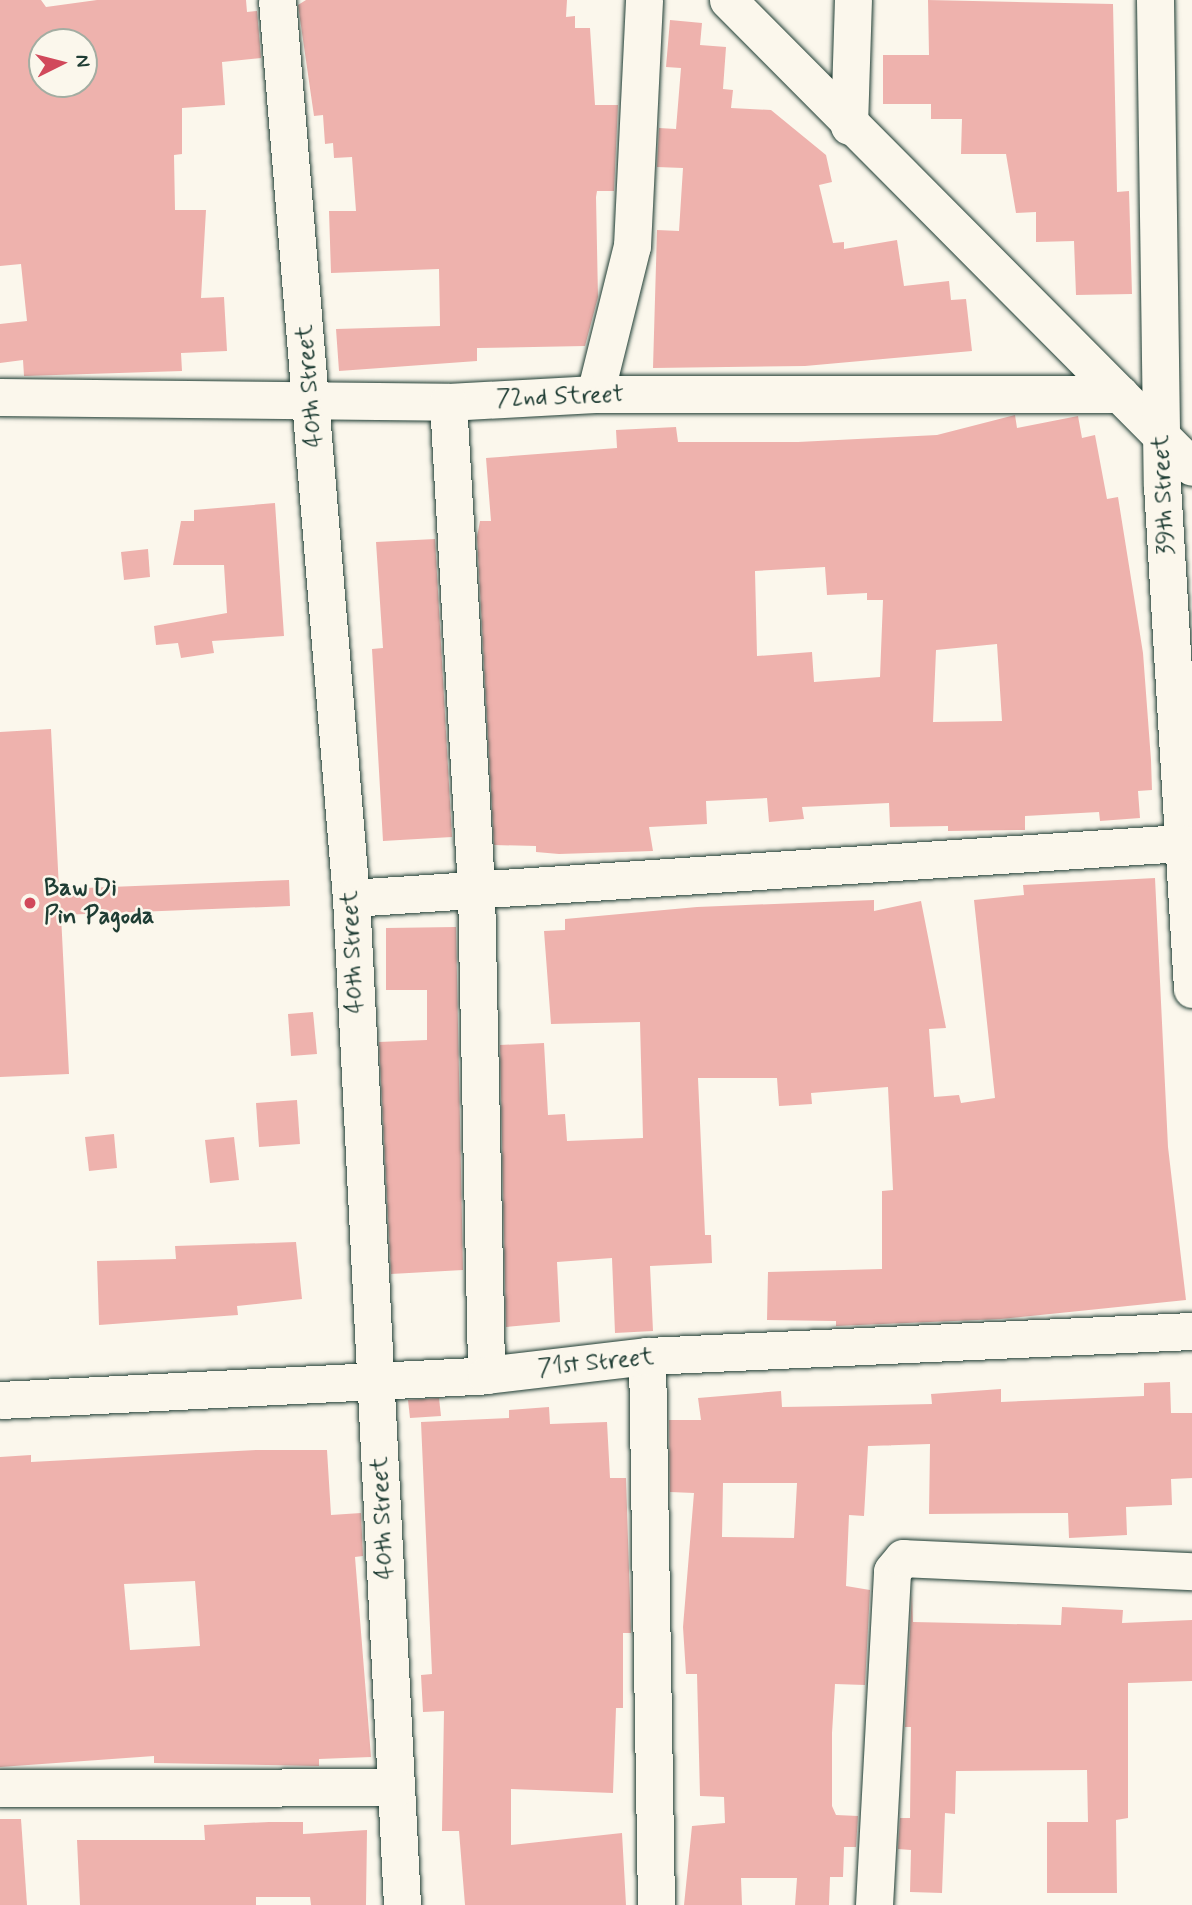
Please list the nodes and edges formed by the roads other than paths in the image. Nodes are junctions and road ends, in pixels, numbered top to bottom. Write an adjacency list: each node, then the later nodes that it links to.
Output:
1 (277, 0): 11 (street, 40th Street)
2 (644, 0): 8 (street)
3 (728, 0): 6 (street)
4 (853, 0): 6 (street)
5 (1155, 0): 7 (street, 39th Street)
6 (849, 125): 9 (street)
7 (1176, 314): 13 (street, 39th Street)
8 (595, 394): 9 (street, 72nd Street); 12 (street, 72nd Street)
9 (1120, 394): 13 (street)
10 (0, 397): 11 (street, 72nd Street)
11 (311, 398): 12 (street, 72nd Street); 17 (street, 40th Street)
12 (448, 402): 16 (street)
13 (1161, 435): 14 (street); 15 (street, 39th Street)
14 (1192, 467)
15 (1181, 843): 16 (street); 18 (street, 39th Street)
16 (476, 889): 17 (street); 21 (street)
17 (351, 898): 22 (street, 40th Street)
18 (1192, 989)
19 (1192, 1331): 20 (street, 71st Street)
20 (647, 1356): 21 (street, 71st Street); 28 (street)
21 (486, 1375): 22 (street, 71st Street)
22 (376, 1381): 23 (street, 71st Street); 25 (street, 40th Street)
23 (0, 1401)
24 (1192, 1571): 29 (street)
25 (397, 1787): 26 (street); 27 (street, 40th Street)
26 (0, 1788)
27 (402, 1905)
28 (656, 1905)
29 (874, 1905)

